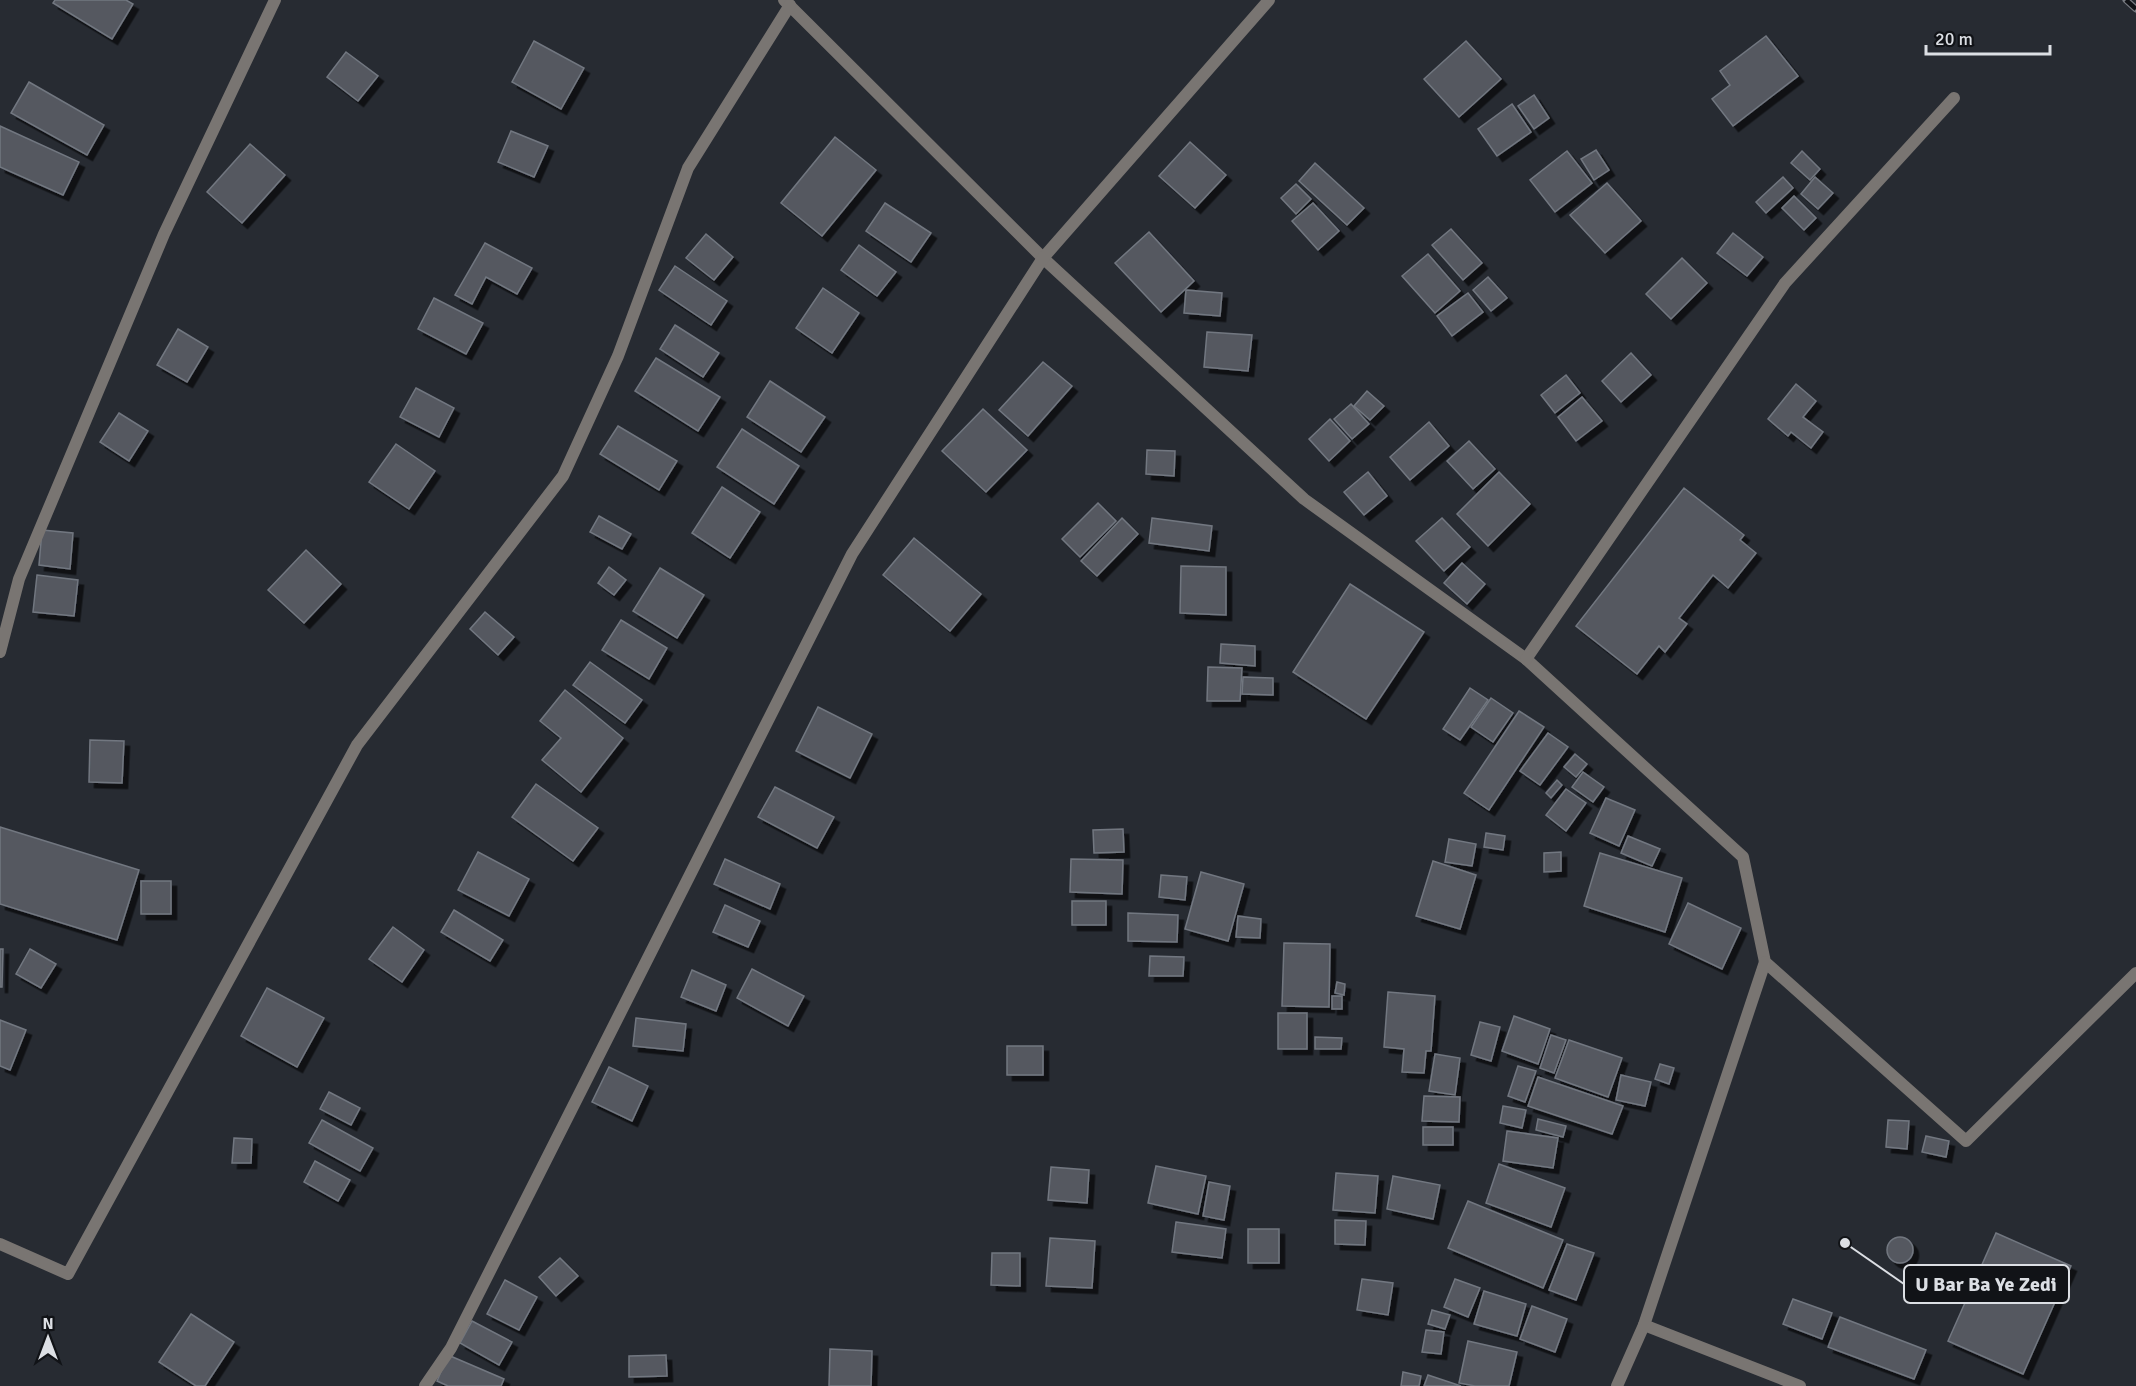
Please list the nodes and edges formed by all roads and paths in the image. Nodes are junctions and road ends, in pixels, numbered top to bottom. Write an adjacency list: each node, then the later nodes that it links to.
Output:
1 (275, 0): 6 (street)
2 (1269, 0): 5 (street)
3 (787, 2): 5 (street); 10 (street)
4 (1954, 98): 7 (street)
5 (1042, 258): 7 (street); 12 (street)
6 (0, 652)
7 (1526, 659): 8 (street)
8 (1765, 962): 9 (street); 11 (street)
9 (2136, 973)
10 (0, 1244)
11 (1644, 1325): 13 (street); 14 (street)
12 (425, 1386)
13 (1617, 1386)
14 (1800, 1386)

